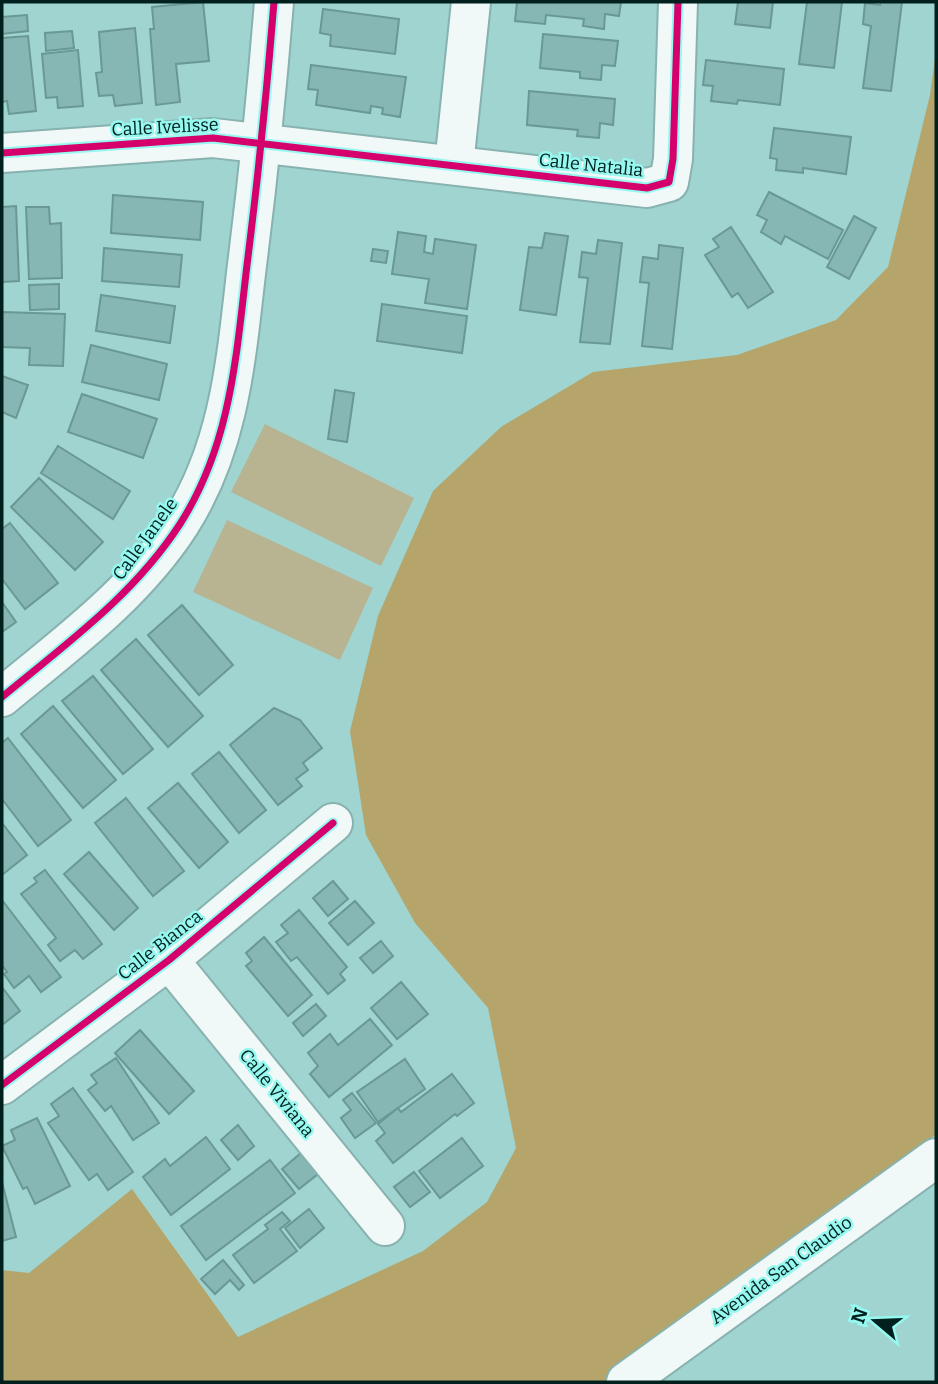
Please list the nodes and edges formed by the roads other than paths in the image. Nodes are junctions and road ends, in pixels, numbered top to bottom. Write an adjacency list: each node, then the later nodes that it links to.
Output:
1 (274, 2): 4 (street, Calle Janele)
2 (471, 2): 6 (street)
3 (678, 2): 6 (street, Calle Natalia)
4 (263, 142): 5 (street, Calle Ivelisse); 6 (street, Calle Ivelisse); 7 (street, Calle Janele)
5 (2, 153)
6 (454, 165)
7 (2, 697)
8 (333, 823): 9 (street, Calle Bianca)
9 (169, 960): 10 (street, Calle Bianca); 12 (street, Calle Viviana)
10 (2, 1085)
11 (936, 1158): 13 (street, Avenida San Claudio)
12 (385, 1226)
13 (626, 1382)

